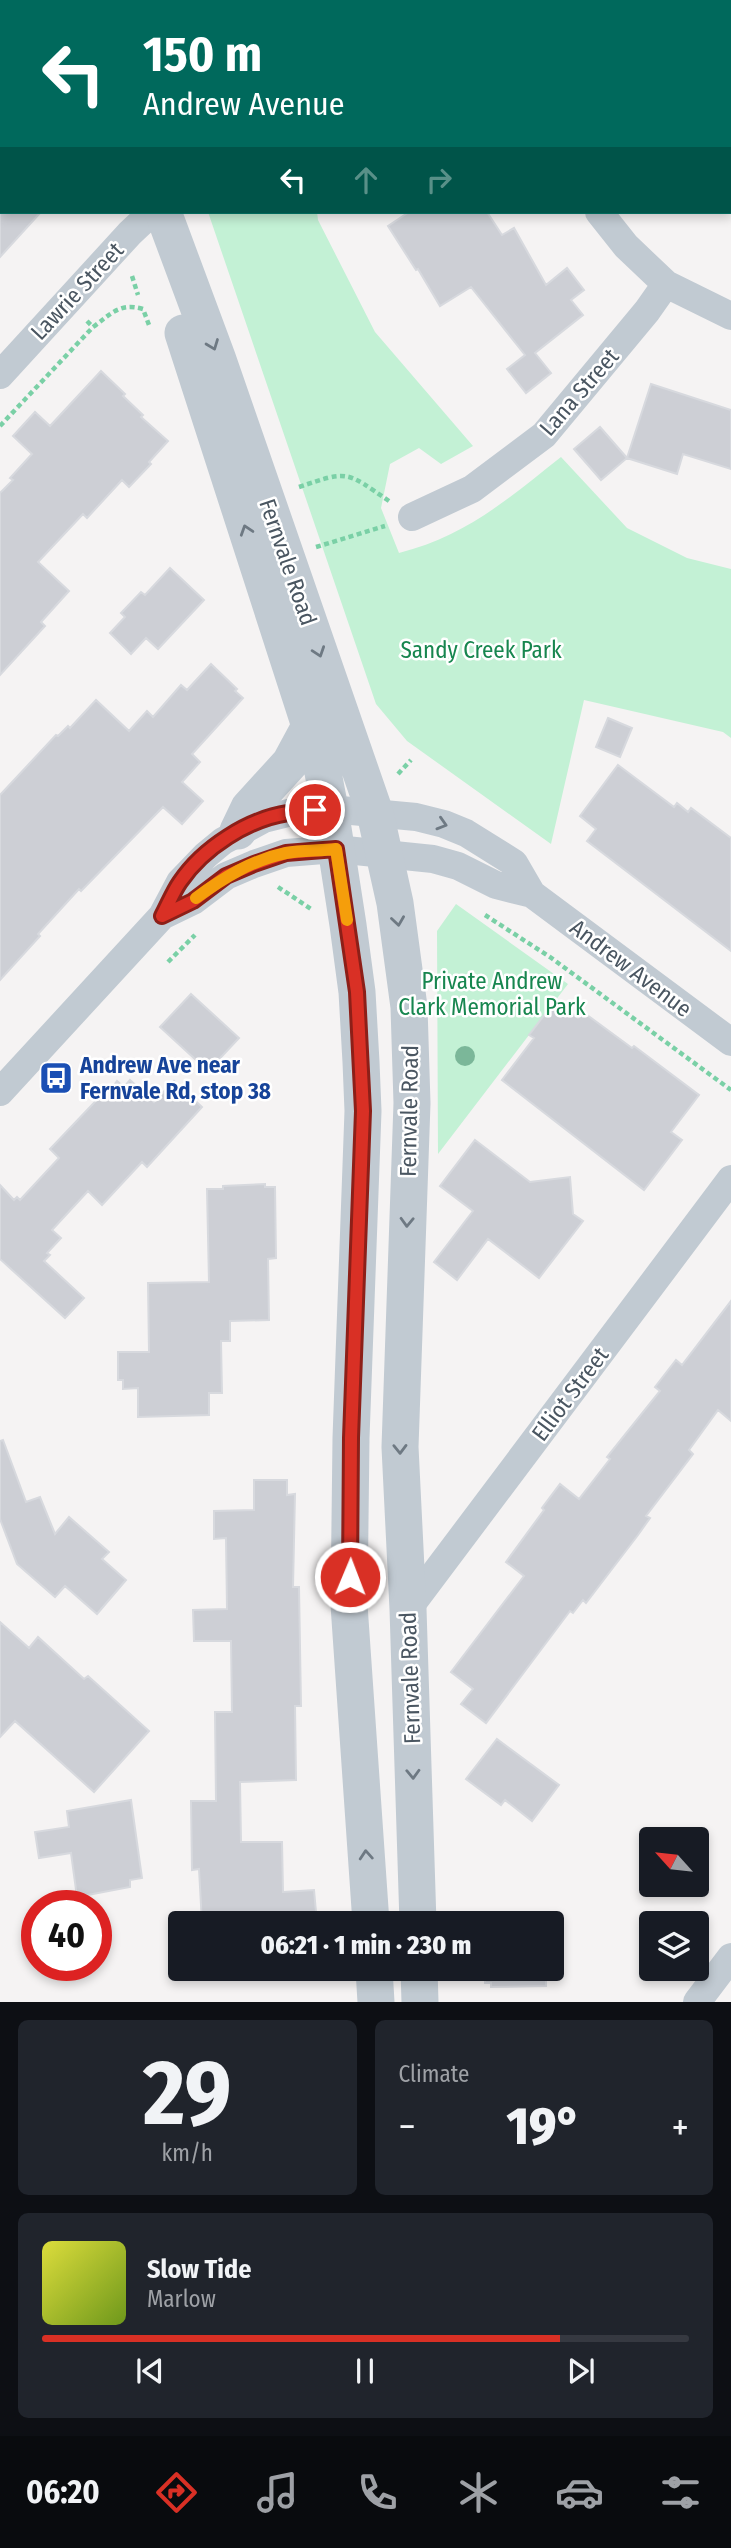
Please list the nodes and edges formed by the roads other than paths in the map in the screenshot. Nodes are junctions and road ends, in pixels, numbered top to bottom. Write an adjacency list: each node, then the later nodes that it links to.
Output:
1 (152, 214): 7 (street, Lawrie Street)
2 (153, 214): 11 (street, Fernvale Road, one-way to 11)
3 (153, 214): 9 (street, Fernvale Road, one-way to 3)
4 (601, 214): 5 (street)
5 (666, 284): 6 (street); 8 (street, Lana Street)
6 (731, 316)
7 (0, 375)
8 (403, 511)
9 (310, 726): 10 (street, Fernvale Road); 12 (street)
10 (330, 809): 11 (street, Andrew Avenue); 12 (street, Andrew Avenue); 13 (street, Fernvale Road)
11 (375, 813): 14 (street, Fernvale Road); 15 (street, Andrew Avenue, one-way to 15)
12 (238, 831): 16 (street, Andrew Avenue)
13 (336, 849): 14 (street, Andrew Avenue); 16 (street, Andrew Avenue); 21 (street, Fernvale Road, one-way to 13)
14 (386, 854): 15 (street, Andrew Avenue); 20 (street, Fernvale Road, one-way to 20)
15 (532, 894): 17 (street, Andrew Avenue)
16 (162, 916): 18 (street, Andrew Avenue)
17 (731, 1042)
18 (0, 1092)
19 (731, 1179): 20 (street, Elliot Street)
20 (408, 1609): 22 (street, Fernvale Road, one-way to 22)
21 (370, 1911)
22 (418, 1911)
23 (731, 1957): 28 (street)
24 (375, 1981): 26 (street)
25 (419, 1981): 27 (street)
26 (376, 2002)
27 (420, 2002)
28 (697, 2002)

